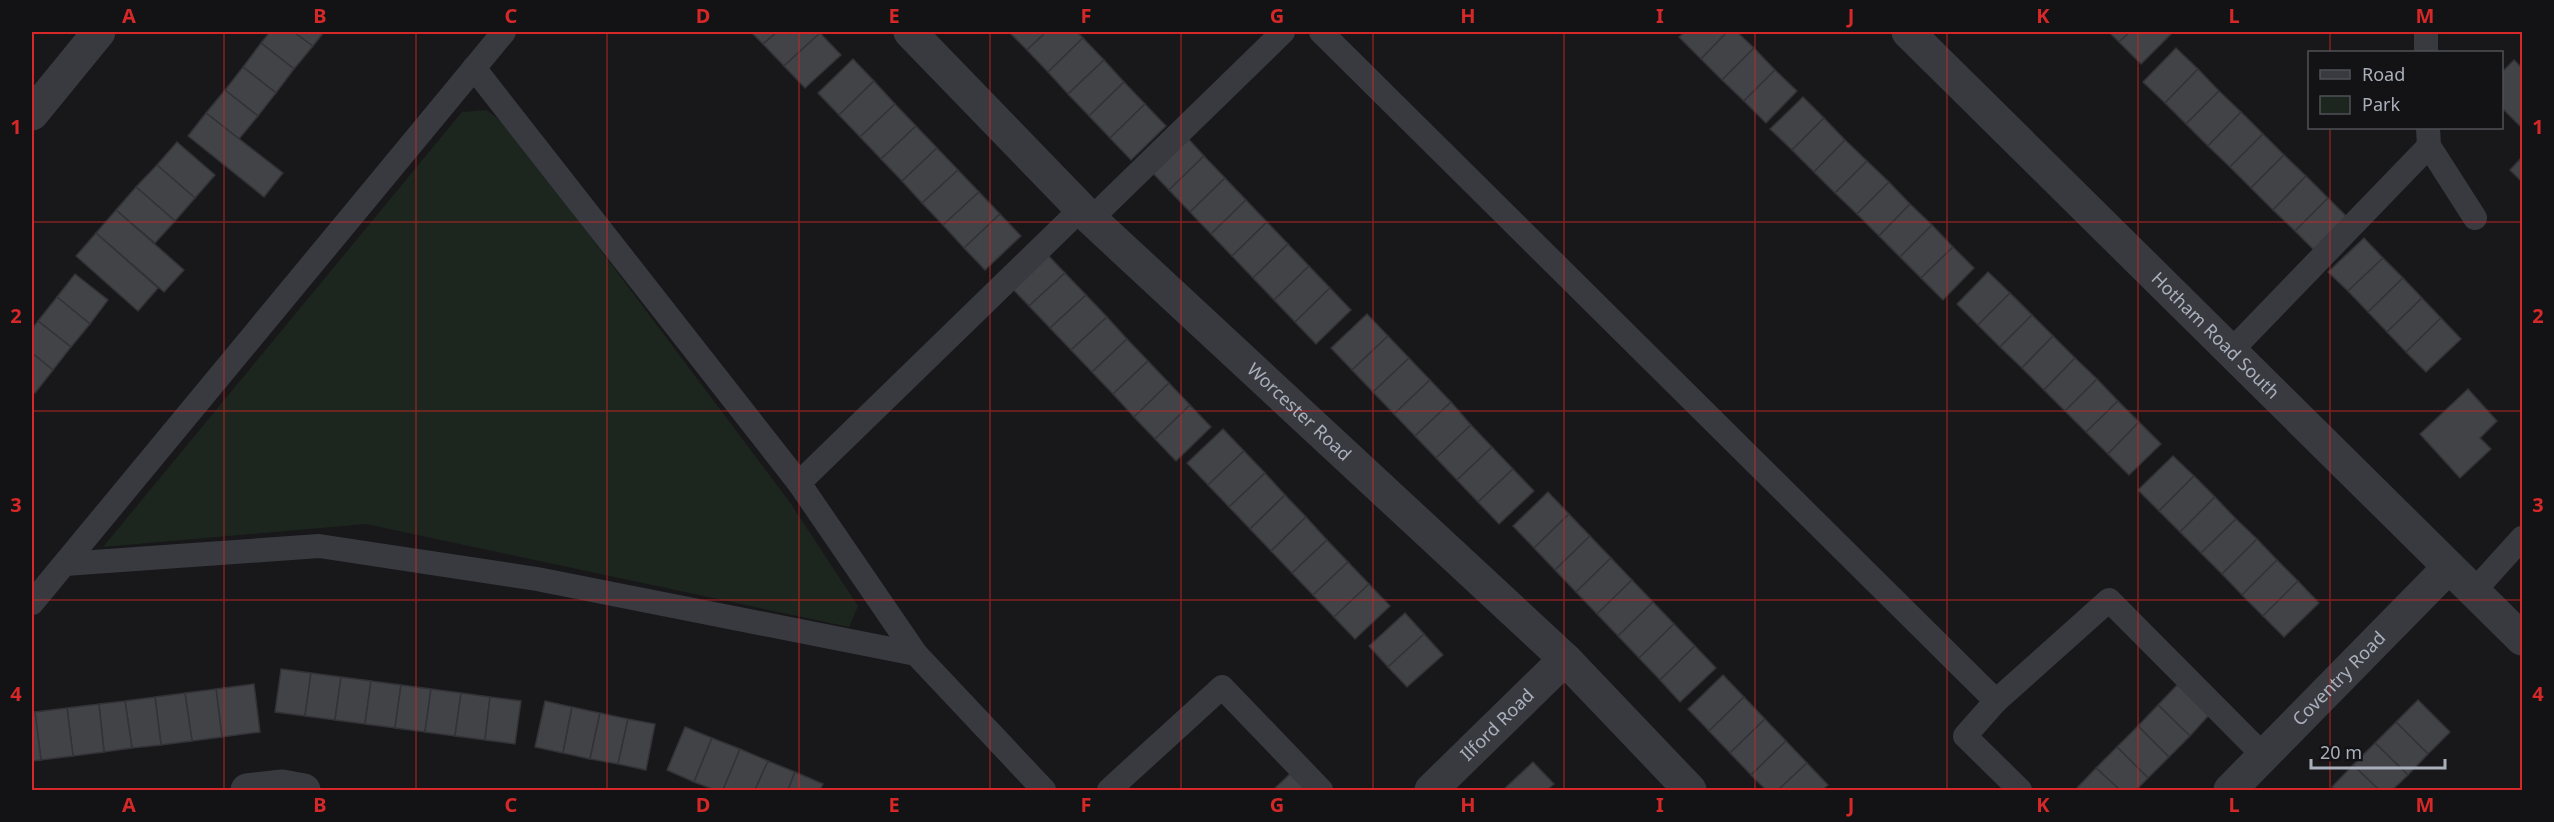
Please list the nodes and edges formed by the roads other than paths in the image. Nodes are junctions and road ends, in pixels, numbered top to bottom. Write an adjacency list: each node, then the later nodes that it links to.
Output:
1 (99, 32): 10 (street)
2 (504, 32): 9 (lane)
3 (910, 32): 12 (street, Worcester Road)
4 (1282, 32): 12 (lane)
5 (1321, 32): 24 (lane)
6 (1908, 32): 14 (street, Hotham Road South)
7 (2426, 32): 8 (lane)
8 (2426, 51)
9 (474, 68): 15 (lane); 17 (lane)
10 (32, 114)
11 (2428, 137): 13 (lane); 14 (lane)
12 (1086, 214): 15 (lane); 23 (street, Worcester Road)
13 (2475, 218)
14 (2231, 351): 18 (street, Hotham Road South)
15 (799, 483): 22 (lane)
16 (2523, 538): 19 (lane)
17 (65, 564): 20 (lane); 22 (lane)
18 (2449, 567): 19 (street, Hotham Road South); 25 (street, Coventry Road)
19 (2475, 590): 21 (street, Hotham Road South)
20 (32, 603)
21 (2523, 639)
22 (916, 654): 28 (lane)
23 (1565, 659): 31 (street, Ilford Road); 32 (street, Worcester Road)
24 (1996, 700): 25 (lane); 33 (lane)
25 (2264, 756): 34 (street, Coventry Road)
26 (247, 790): 27 (street)
27 (304, 790)
28 (1044, 790)
29 (1109, 790): 30 (lane)
30 (1321, 790)
31 (1431, 790)
32 (1690, 790)
33 (2020, 790)
34 (2230, 790)

